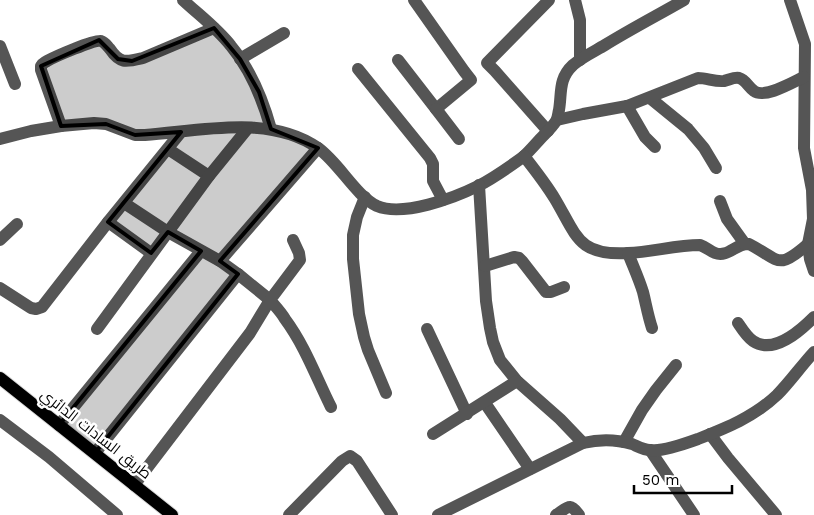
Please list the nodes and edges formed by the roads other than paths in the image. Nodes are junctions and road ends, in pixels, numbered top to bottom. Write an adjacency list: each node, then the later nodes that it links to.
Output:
1 (183, 0): 7 (street)
2 (414, 0): 17 (street)
3 (549, 0): 14 (street)
4 (575, 0): 13 (street)
5 (790, 0): 10 (street)
6 (678, 1): 13 (street)
7 (214, 28): 11 (street); 23 (street)
8 (284, 33): 11 (street)
9 (0, 46): 18 (street)
10 (810, 58): 16 (street)
11 (240, 59): 25 (street)
12 (398, 60): 21 (street)
13 (580, 60): 22 (street)
14 (486, 63): 17 (street); 26 (street)
15 (358, 69): 39 (street)
16 (804, 77): 19 (street); 27 (street)
17 (471, 80): 21 (street)
18 (15, 84)
19 (650, 98): 20 (street); 35 (street)
20 (627, 106): 22 (street); 33 (street)
21 (436, 109): 30 (street)
22 (557, 120): 26 (street)
23 (61, 126): 28 (street); 29 (street)
24 (248, 128): 25 (street); 28 (street); 36 (street)
25 (271, 129): 32 (street)
26 (548, 131): 34 (street)
27 (809, 131): 42 (street)
28 (181, 132): 31 (street)
29 (1, 137)
30 (459, 139)
31 (168, 148): 36 (street); 41 (street)
32 (318, 148): 38 (street); 53 (street)
33 (655, 148)
34 (524, 156): 37 (street); 52 (street)
35 (716, 168)
36 (209, 176): 45 (street)
37 (479, 186): 39 (street); 54 (street)
38 (365, 197): 39 (street); 69 (street)
39 (443, 200)
40 (720, 201): 48 (street)
41 (124, 203): 43 (street); 45 (street)
42 (813, 219): 49 (street)
43 (108, 222): 51 (street); 58 (street)
44 (17, 224): 46 (street)
45 (168, 232): 50 (street); 51 (street)
46 (0, 240)
47 (293, 240): 59 (street)
48 (745, 244): 49 (street); 52 (street)
49 (808, 244): 55 (street)
50 (201, 251): 53 (street); 74 (street)
51 (151, 253): 63 (street)
52 (628, 253): 62 (street)
53 (220, 261): 56 (street)
54 (485, 266): 57 (street); 68 (street)
55 (814, 271)
56 (238, 274): 59 (street); 80 (street)
57 (564, 287)
58 (0, 288)
59 (270, 300): 71 (street); 82 (street)
60 (814, 317): 61 (street)
61 (738, 323)
62 (652, 328)
63 (97, 329)
64 (427, 329): 72 (street)
65 (814, 352): 76 (street)
66 (676, 365): 77 (street)
67 (0, 378): 74 (main road, طريق السادات الدائري)
68 (517, 381): 70 (street); 78 (street)
69 (386, 393)
70 (485, 403): 72 (street); 81 (street)
71 (331, 407)
72 (467, 414): 75 (street)
73 (0, 420): 83 (street)
74 (59, 425): 80 (main road, طريق السادات الدائري)
75 (433, 434)
76 (710, 434): 79 (street); 91 (street)
77 (624, 442): 78 (street); 79 (street)
78 (583, 443): 81 (street)
79 (650, 450): 90 (street)
80 (96, 453): 82 (main road, طريق السادات الدائري)
81 (530, 469): 87 (street)
82 (134, 485): 84 (main road, طريق السادات الدائري)
83 (117, 515)
84 (172, 515)
85 (289, 515): 86 (street)
86 (392, 515)
87 (438, 515)
88 (556, 515): 89 (street)
89 (579, 515)
90 (694, 515)
91 (776, 515)

